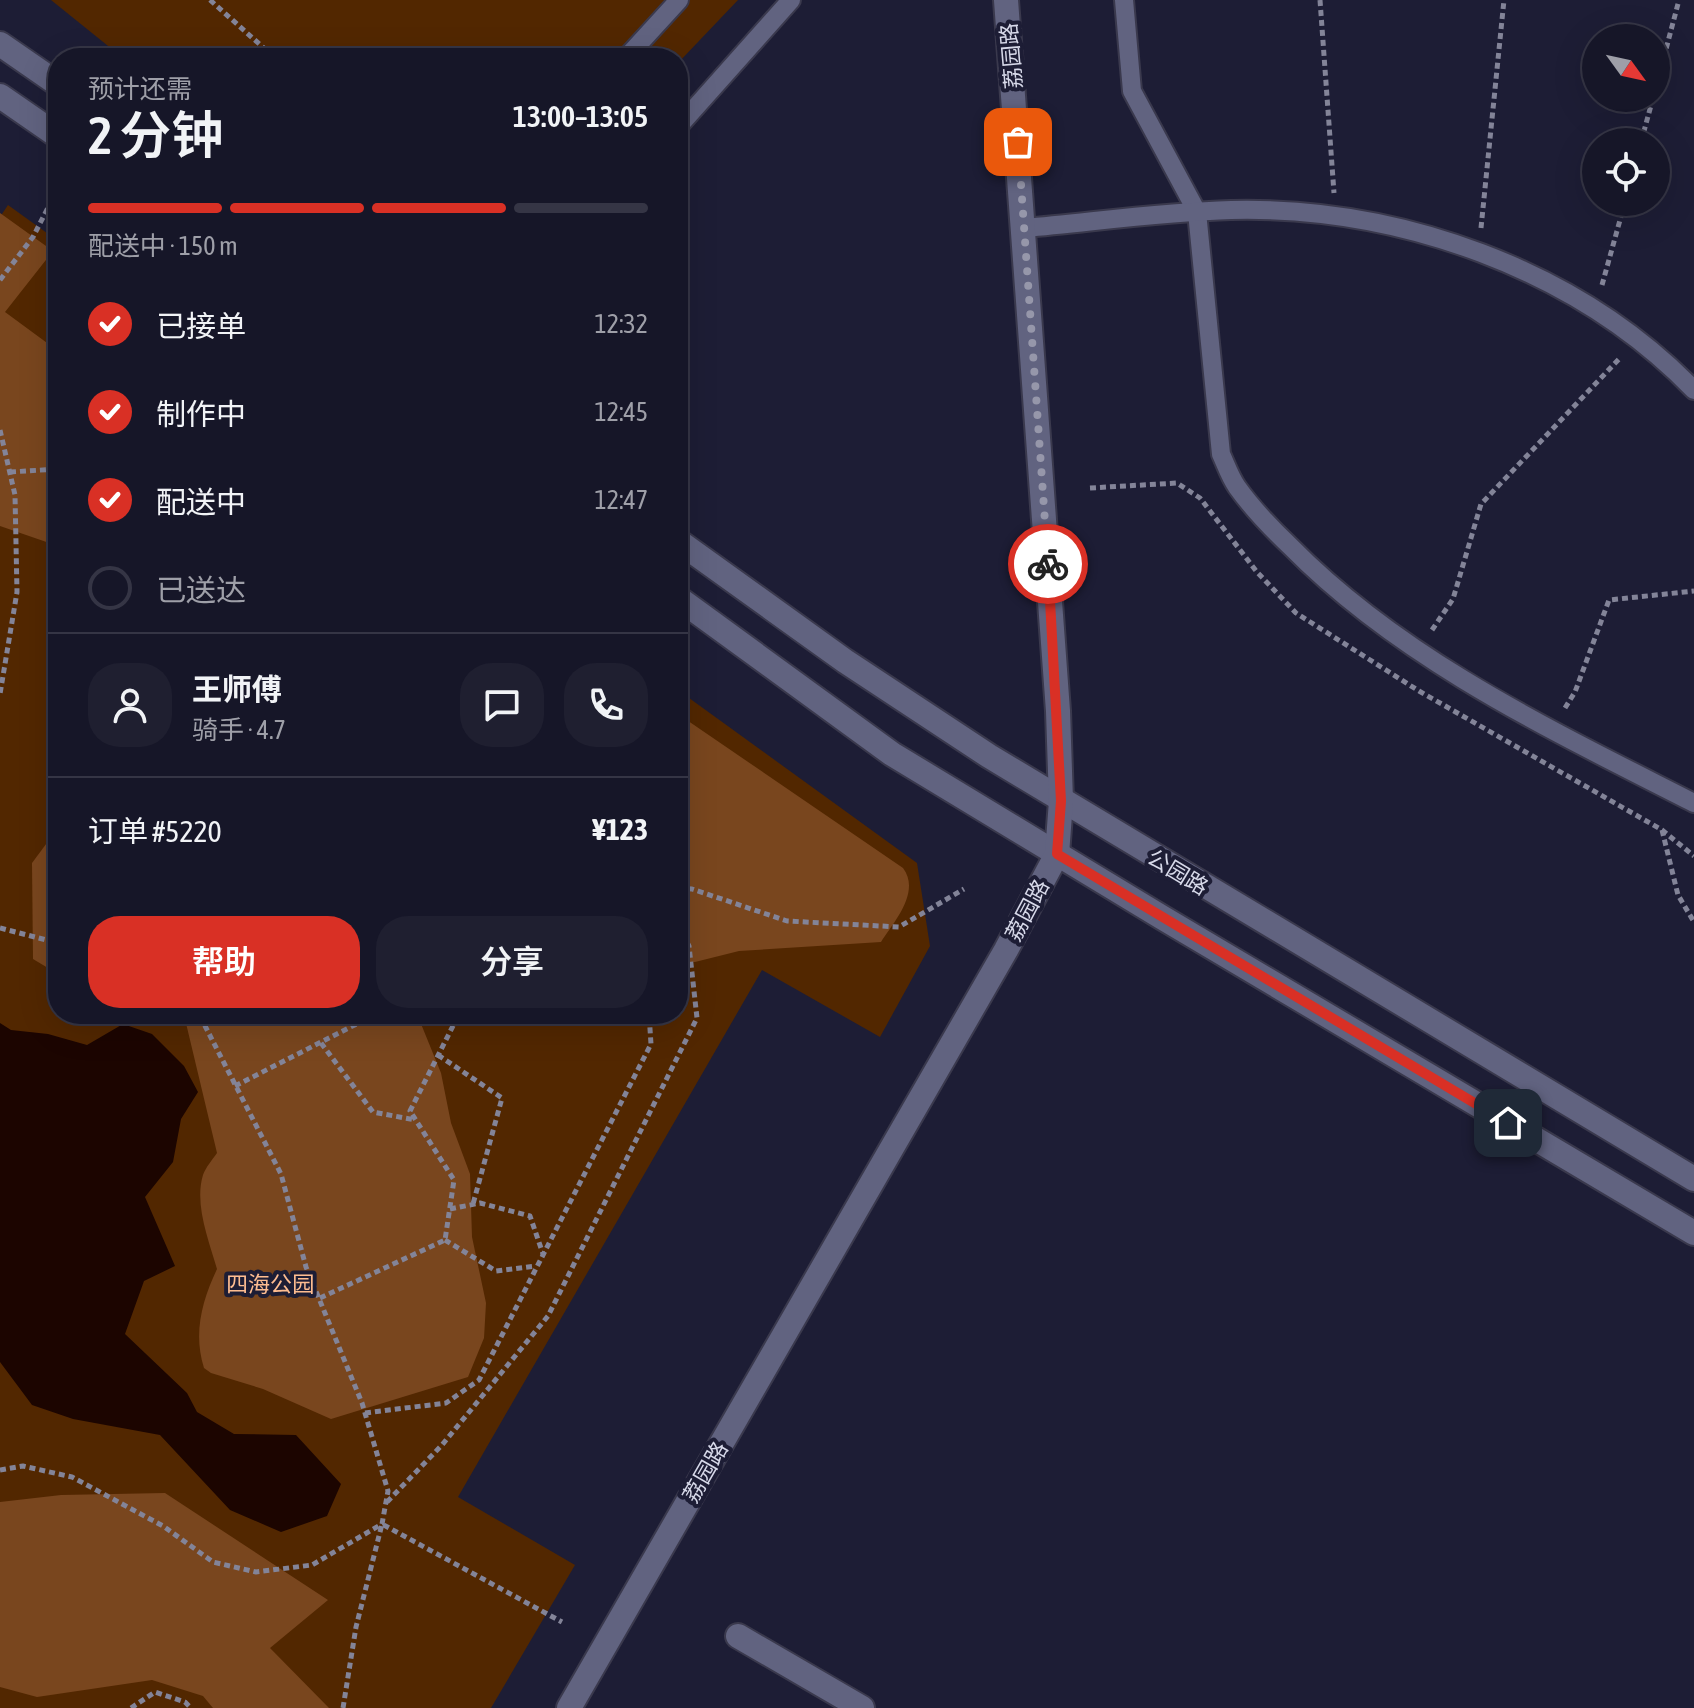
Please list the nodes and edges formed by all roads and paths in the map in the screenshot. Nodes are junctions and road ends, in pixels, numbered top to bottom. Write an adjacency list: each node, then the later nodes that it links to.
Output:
1 (210, 0): 11 (path)
2 (679, 0): 12 (lane)
3 (791, 0): 15 (lane)
4 (1006, 0): 21 (street, 荔园路)
5 (1124, 0): 18 (lane)
6 (1320, 0): 20 (path)
7 (1504, 0): 22 (path)
8 (1679, 0): 9 (path)
9 (1670, 34)
10 (0, 44): 13 (street)
11 (264, 48)
12 (635, 48)
13 (48, 77)
14 (0, 96): 16 (street)
15 (688, 116)
16 (48, 129)
17 (48, 208): 23 (path)
18 (1197, 212): 20 (lane); 21 (lane); 33 (lane)
19 (1621, 216): 24 (path)
20 (1336, 218): 22 (lane)
21 (1025, 228): 36 (street, 荔园路)
22 (1478, 252): 24 (lane)
23 (0, 280)
24 (1596, 310): 25 (lane)
25 (1638, 339): 26 (lane); 33 (path)
26 (1694, 390)
27 (0, 430): 29 (path)
28 (48, 470): 29 (path)
29 (10, 472): 34 (path)
30 (688, 548): 36 (street, 公园路)
31 (1694, 591): 35 (path)
32 (688, 605): 39 (street)
33 (1419, 651): 35 (lane)
34 (0, 694)
35 (1553, 730): 37 (lane)
36 (1061, 801): 39 (street, 荔园路); 54 (street, 公园路)
37 (1694, 803)
38 (1662, 830): 42 (path)
39 (1057, 854): 57 (street); 71 (street, 荔园路)
40 (688, 889): 41 (path)
41 (964, 889)
42 (1694, 922)
43 (0, 928): 44 (path)
44 (48, 940)
45 (688, 944): 64 (path)
46 (204, 1024): 52 (path)
47 (357, 1024): 50 (path)
48 (454, 1024): 51 (path)
49 (650, 1024): 59 (path)
50 (321, 1043): 52 (path); 53 (path)
51 (438, 1055): 53 (path); 55 (path)
52 (235, 1086): 61 (path)
53 (416, 1121): 56 (path)
54 (1694, 1179)
55 (473, 1204): 56 (path); 59 (path)
56 (450, 1209): 58 (path)
57 (1694, 1233)
58 (445, 1240): 60 (path); 61 (path)
59 (543, 1255): 60 (path)
60 (537, 1266): 62 (path)
61 (320, 1298): 62 (path)
62 (365, 1413): 64 (path)
63 (0, 1470): 65 (path)
64 (386, 1503): 65 (path)
65 (382, 1524): 66 (path); 70 (path)
66 (562, 1622)
67 (738, 1636): 72 (street)
68 (131, 1708): 69 (path)
69 (191, 1708)
70 (343, 1708)
71 (569, 1708)
72 (862, 1708)

